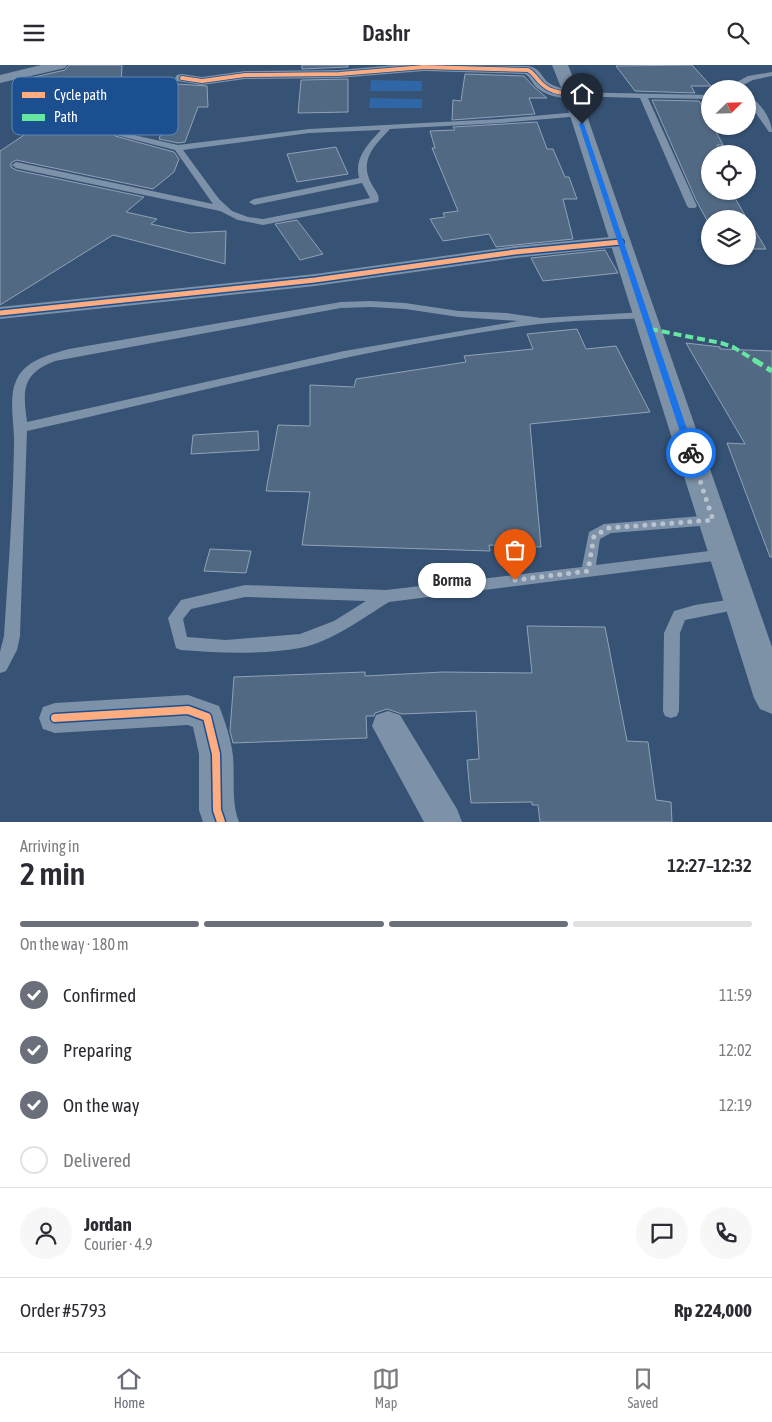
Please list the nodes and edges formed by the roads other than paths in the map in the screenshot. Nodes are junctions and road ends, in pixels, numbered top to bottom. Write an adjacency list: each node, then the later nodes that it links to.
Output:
1 (60, 65): 3 (street)
2 (772, 74): 5 (lane)
3 (0, 79)
4 (182, 79): 6 (street)
5 (747, 80)
6 (569, 89): 7 (lane); 10 (lane); 19 (highway)
7 (643, 95): 8 (lane); 17 (lane)
8 (701, 97)
9 (756, 109): 11 (lane)
10 (388, 127): 13 (lane); 15 (lane)
11 (772, 130)
12 (127, 135): 13 (lane)
13 (178, 148): 18 (lane)
14 (16, 165): 18 (lane)
15 (364, 180): 16 (lane); 18 (lane)
16 (254, 202)
17 (692, 206)
18 (225, 209)
19 (621, 242): 20 (street); 21 (highway)
20 (0, 313)
21 (645, 315): 22 (lane); 24 (highway)
22 (541, 321): 23 (lane); 23 (lane)
23 (21, 428): 29 (lane)
24 (713, 520): 25 (highway); 26 (lane)
25 (724, 555): 26 (lane); 28 (highway)
26 (588, 571): 27 (lane)
27 (386, 596): 27 (lane)
28 (741, 604): 30 (highway); 31 (lane)
29 (0, 666)
30 (772, 698)
31 (671, 711)
32 (56, 718): 34 (street)
33 (388, 726): 35 (street)
34 (221, 822)
35 (444, 822)

